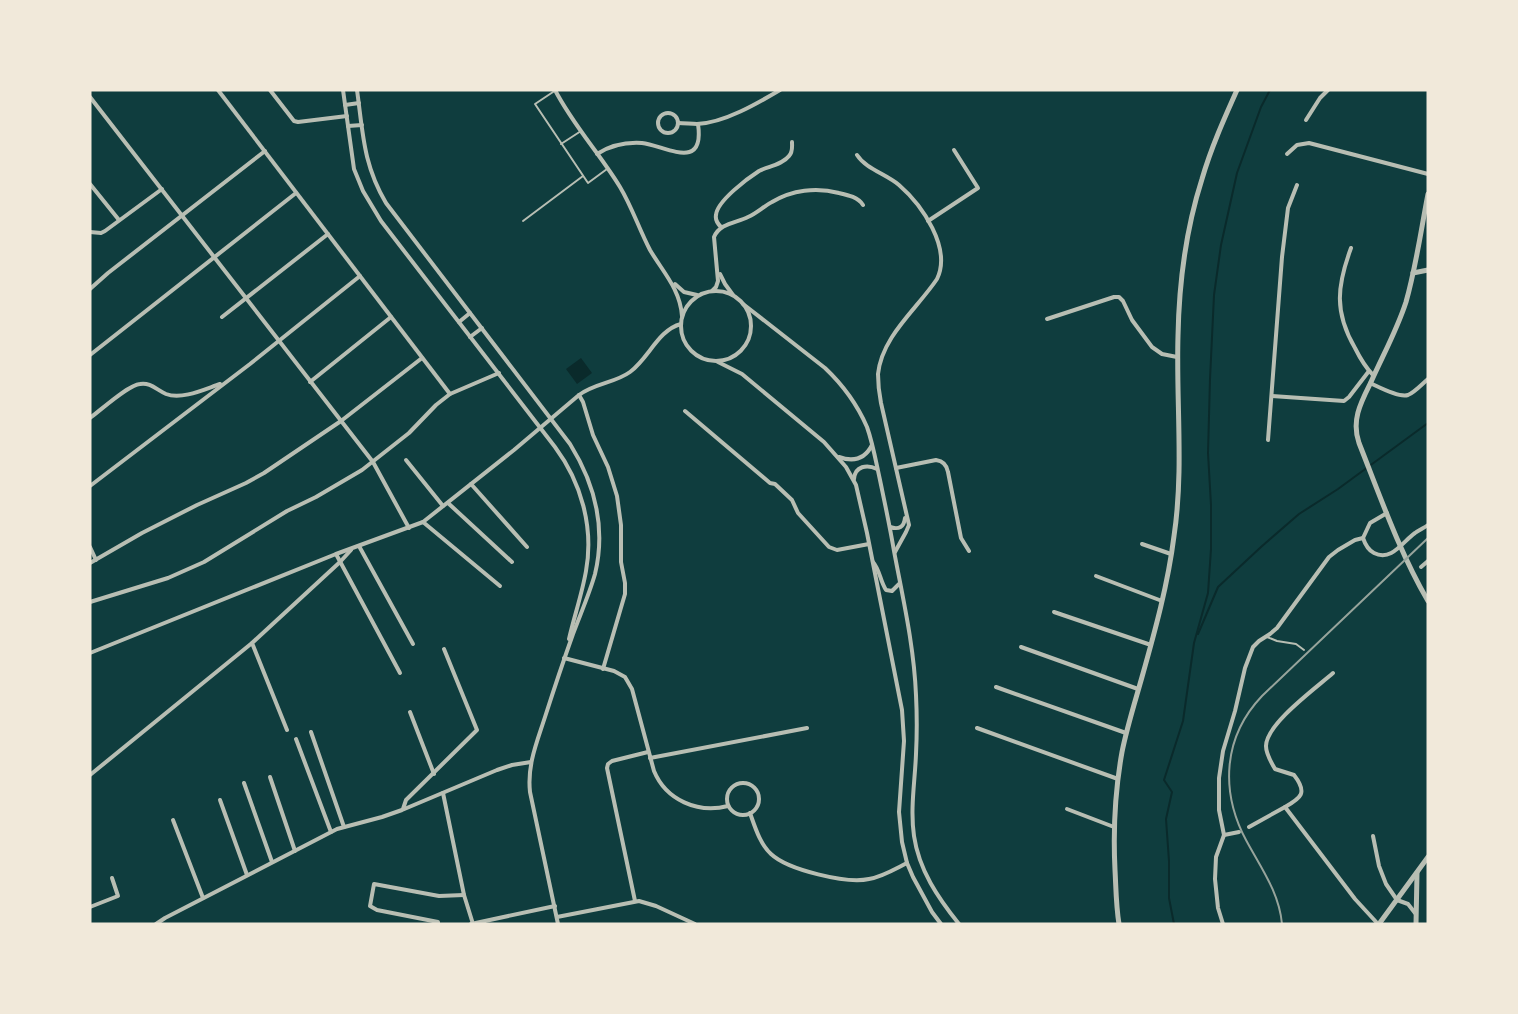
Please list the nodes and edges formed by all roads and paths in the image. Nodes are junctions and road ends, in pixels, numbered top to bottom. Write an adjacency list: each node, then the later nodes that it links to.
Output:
1 (218, 90): 22 (street)
2 (270, 90): 12 (street)
3 (343, 90): 11 (street)
4 (357, 90): 10 (street)
5 (555, 90): 18 (street); 20 (lane)
6 (780, 90): 15 (street)
7 (1237, 90): 66 (street)
8 (1328, 90): 13 (street)
9 (90, 97): 31 (street)
10 (359, 103): 11 (street); 16 (street)
11 (345, 105): 12 (street)
12 (346, 116): 17 (street)
13 (1306, 120)
14 (678, 123): 14 (street); 15 (street)
15 (698, 124): 23 (street)
16 (362, 125): 17 (street); 55 (street)
17 (348, 126): 60 (street)
18 (581, 131): 20 (lane); 23 (street)
19 (792, 142): 39 (street)
20 (561, 144): 28 (lane)
21 (954, 150): 38 (street)
22 (265, 151): 32 (street); 35 (street)
23 (597, 154): 26 (street)
24 (1287, 154): 27 (street)
25 (857, 155): 38 (street)
26 (608, 169): 28 (lane); 48 (street)
27 (1428, 174)
28 (583, 176): 37 (lane)
29 (90, 184): 36 (street)
30 (1297, 185): 77 (street)
31 (162, 189): 35 (street); 36 (street)
32 (296, 193): 41 (street); 43 (street)
33 (1428, 194): 46 (street)
34 (863, 205): 39 (street)
35 (182, 216): 43 (street); 49 (street)
36 (119, 220): 40 (street)
37 (523, 221)
38 (928, 221): 88 (street)
39 (721, 227): 44 (street)
40 (90, 232)
41 (328, 234): 47 (street); 53 (street)
42 (1351, 248): 70 (street)
43 (214, 257): 53 (street); 65 (street)
44 (717, 264): 50 (street); 52 (street)
45 (1428, 270): 46 (street)
46 (1413, 273): 70 (street)
47 (360, 276): 58 (street); 64 (street)
48 (667, 276): 51 (street); 56 (street)
49 (90, 289)
50 (712, 291): 51 (street); 52 (street)
51 (700, 295): 56 (street)
52 (736, 298): 54 (street)
53 (245, 299): 57 (street); 64 (street)
54 (743, 304): 68 (street); 84 (street)
55 (470, 313): 60 (street); 62 (street)
56 (682, 316): 61 (street)
57 (222, 317)
58 (391, 317): 67 (street); 72 (street)
59 (1047, 319): 66 (street)
60 (459, 322): 63 (street)
61 (681, 324): 68 (street); 76 (street)
62 (482, 328): 63 (street); 80 (street)
63 (470, 337): 69 (street)
64 (278, 340): 72 (street); 74 (street)
65 (90, 355)
66 (1177, 357): 111 (street)
67 (422, 358): 75 (street); 81 (street)
68 (718, 362): 85 (street)
69 (499, 373): 75 (street); 82 (street)
70 (1371, 373): 73 (street); 77 (street)
71 (1428, 379): 73 (street)
72 (310, 382): 81 (street)
73 (1370, 382): 95 (street)
74 (224, 383): 79 (street); 92 (street)
75 (450, 394): 87 (street)
76 (579, 395): 80 (street); 135 (street)
77 (1272, 396): 83 (street)
78 (685, 411): 102 (street)
79 (90, 418)
80 (551, 419): 82 (street); 134 (street)
81 (341, 421): 87 (street); 112 (street)
82 (540, 428): 91 (street); 134 (street)
83 (1268, 440)
84 (872, 444): 85 (street); 89 (street)
85 (838, 457): 90 (street)
86 (406, 460): 94 (street)
87 (373, 462): 100 (street); 124 (street)
88 (896, 468): 96 (street); 108 (street)
89 (878, 469): 90 (street); 99 (street)
90 (854, 480): 102 (street)
91 (471, 484): 93 (street); 105 (street)
92 (90, 486)
93 (448, 503): 94 (street); 115 (street)
94 (444, 507): 97 (street)
95 (1387, 513): 101 (street); 123 (street)
96 (905, 514): 99 (street); 109 (street)
97 (423, 522): 100 (street); 121 (street)
98 (1428, 525): 101 (street)
99 (890, 527): 109 (street)
100 (409, 528): 104 (street)
101 (1364, 538): 126 (street)
102 (870, 544): 116 (street)
103 (1142, 544): 111 (street)
104 (359, 546): 107 (street); 128 (street)
105 (527, 547)
106 (90, 548): 112 (street)
107 (352, 548): 110 (street); 114 (street)
108 (969, 551)
109 (894, 553): 120 (street)
110 (336, 554): 114 (street); 133 (street)
111 (1172, 554): 122 (street)
112 (96, 560): 117 (street)
113 (1428, 561): 118 (street)
114 (340, 562): 127 (street); 136 (street)
115 (512, 562)
116 (873, 562): 120 (street); 173 (street)
117 (90, 563)
118 (1421, 567)
119 (1096, 576): 122 (street)
120 (900, 584): 191 (street)
121 (500, 586)
122 (1162, 601): 129 (street)
123 (1428, 601)
124 (90, 602)
125 (1054, 612): 129 (street)
126 (1267, 637): 132 (lane); 168 (street)
127 (252, 643): 143 (street); 151 (street)
128 (413, 644)
129 (1150, 645): 139 (street)
130 (1021, 647): 139 (street)
131 (444, 649): 150 (street)
132 (1304, 650)
133 (90, 653)
134 (564, 658): 135 (street); 149 (street)
135 (603, 669): 147 (street)
136 (400, 673)
137 (1332, 673): 158 (street)
138 (996, 687): 145 (street)
139 (1138, 689): 145 (street)
140 (410, 712): 150 (street)
141 (807, 728): 148 (street)
142 (977, 728): 153 (street)
143 (287, 730)
144 (312, 732): 163 (street)
145 (1126, 733): 153 (street)
146 (296, 739): 166 (street)
147 (648, 752): 148 (street); 180 (street)
148 (650, 758): 157 (street)
149 (531, 762): 155 (street); 181 (street)
150 (434, 774): 160 (street)
151 (90, 775)
152 (270, 777): 170 (street)
153 (1118, 779): 164 (street)
154 (244, 783): 172 (street)
155 (443, 793): 160 (street); 177 (street)
156 (220, 801): 175 (street)
157 (728, 806): 161 (street); 161 (street)
158 (1285, 807): 165 (street); 194 (street)
159 (1067, 809): 164 (street)
160 (402, 810): 163 (street)
161 (750, 813): 173 (street)
162 (172, 820): 178 (street)
163 (344, 827): 166 (street)
164 (1114, 827): 192 (street)
165 (1249, 827)
166 (331, 832): 170 (street)
167 (1239, 832): 168 (street)
168 (1224, 835): 193 (street)
169 (1373, 836): 179 (street)
170 (295, 850): 172 (street)
171 (1428, 857): 174 (street)
172 (272, 862): 175 (street)
173 (907, 863): 190 (street)
174 (1418, 872): 179 (street); 183 (street)
175 (247, 875): 178 (street)
176 (112, 878): 182 (street)
177 (464, 895): 186 (street); 187 (street)
178 (202, 898): 185 (street)
179 (1397, 900): 183 (street); 194 (street)
180 (635, 902): 184 (street); 189 (street)
181 (555, 906): 184 (street); 187 (street)
182 (90, 907)
183 (1416, 913): 195 (street)
184 (557, 917): 188 (street)
185 (156, 924)
186 (438, 924)
187 (471, 924)
188 (558, 924)
189 (695, 924)
190 (941, 924)
191 (959, 924)
192 (1119, 924)
193 (1223, 924)
194 (1379, 924)
195 (1416, 924)

